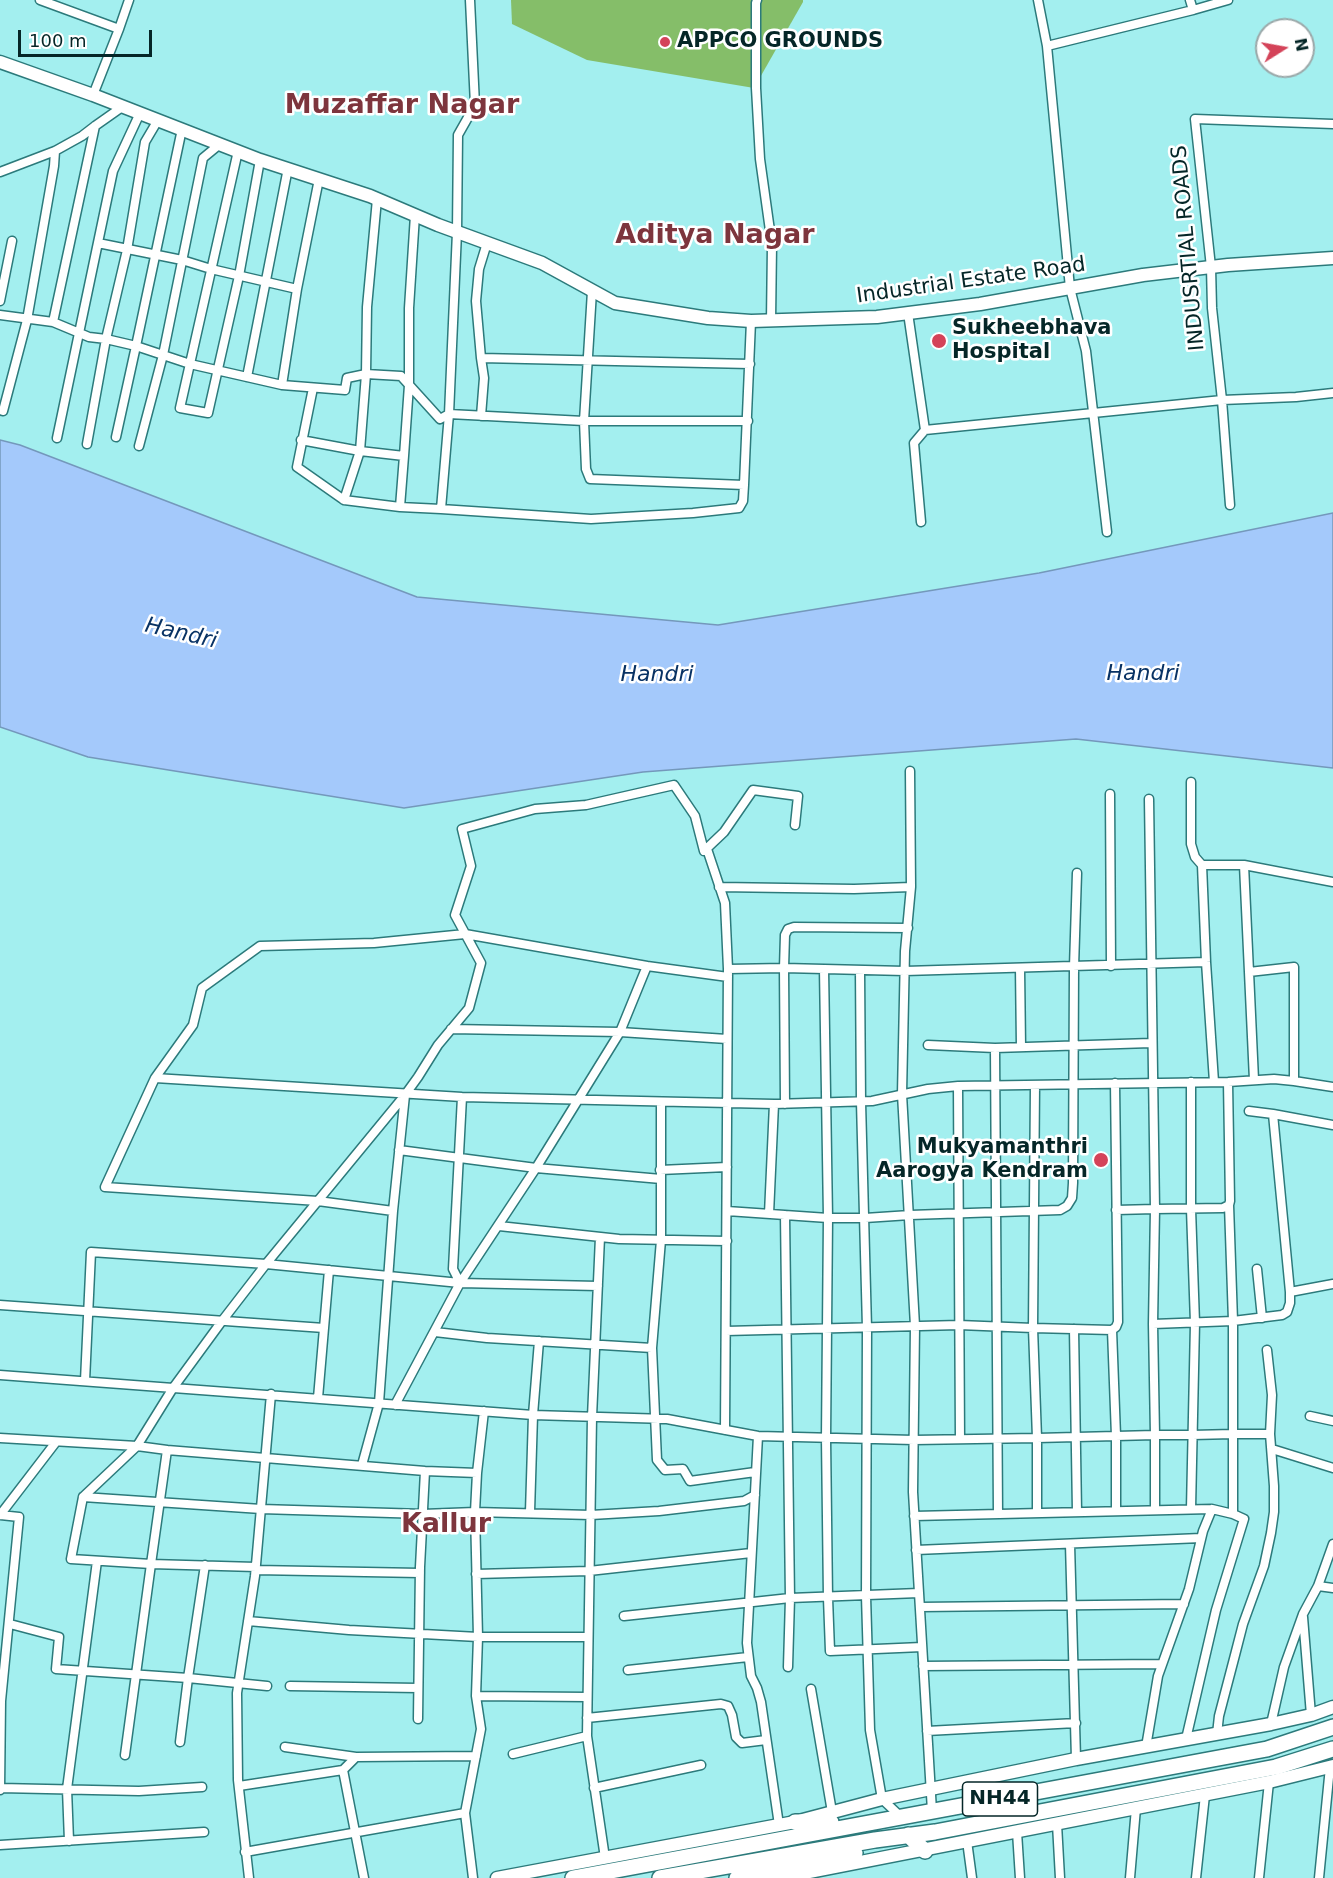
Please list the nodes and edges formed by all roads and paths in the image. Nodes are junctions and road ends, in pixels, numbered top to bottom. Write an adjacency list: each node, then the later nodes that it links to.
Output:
1 (40, 0): 9 (street)
2 (129, 0): 9 (street)
3 (470, 0): 28 (street)
4 (758, 0): 48 (street)
5 (1038, 0): 10 (street)
6 (1190, 0): 8 (street)
7 (1228, 0): 8 (street)
8 (1193, 10): 10 (street)
9 (119, 29): 12 (street)
10 (1047, 46): 40 (street)
11 (0, 62): 12 (street, Industrial Estate Road)
12 (93, 95): 13 (street, Industrial Estate Road)
13 (122, 107): 14 (street, Industrial Estate Road); 17 (street)
14 (140, 113): 15 (street, Industrial Estate Road); 30 (street)
15 (158, 120): 18 (street, Industrial Estate Road); 32 (street)
16 (1333, 124): 36 (street, INDUSRTIAL ROADS)
17 (94, 126): 20 (street); 49 (street)
18 (182, 129): 19 (street, Industrial Estate Road); 33 (street)
19 (220, 144): 21 (street, Industrial Estate Road); 35 (street)
20 (55, 151): 24 (street); 46 (street)
21 (238, 151): 22 (street, Industrial Estate Road); 37 (street)
22 (260, 160): 23 (street, Industrial Estate Road); 38 (street)
23 (288, 168): 25 (street, Industrial Estate Road); 39 (street)
24 (0, 172)
25 (319, 178): 26 (street, Industrial Estate Road); 41 (street)
26 (377, 199): 27 (street, Industrial Estate Road); 59 (street)
27 (415, 215): 28 (street, Industrial Estate Road); 62 (street)
28 (457, 232): 31 (street, Industrial Estate Road); 67 (street)
29 (12, 241): 43 (street)
30 (98, 243): 32 (street); 50 (street)
31 (487, 243): 42 (street, Industrial Estate Road); 54 (street)
32 (127, 250): 33 (street); 51 (street)
33 (155, 255): 35 (street); 52 (street)
34 (1333, 258): 36 (street, Industrial Estate Road)
35 (182, 260): 37 (street); 53 (street)
36 (1211, 267): 40 (street, Industrial Estate Road); 65 (street, INDUSRTIAL ROADS)
37 (211, 269): 38 (street); 56 (street)
38 (239, 276): 39 (street); 58 (street)
39 (265, 282): 41 (street); 60 (street)
40 (1070, 288): 44 (street, Industrial Estate Road); 68 (street)
41 (297, 289): 61 (street)
42 (592, 291): 47 (street, Industrial Estate Road); 55 (street)
43 (0, 302)
44 (908, 314): 48 (street, Industrial Estate Road); 72 (street)
45 (0, 315): 46 (street)
46 (27, 320): 49 (street); 66 (street)
47 (751, 321): 48 (street, Industrial Estate Road); 57 (street)
48 (771, 321)
49 (53, 322): 50 (street)
50 (78, 334): 51 (street); 74 (street)
51 (106, 339): 52 (street); 76 (street)
52 (136, 346): 53 (street); 73 (street)
53 (163, 355): 56 (street); 77 (street)
54 (481, 358): 55 (street); 69 (street)
55 (587, 361): 57 (street); 70 (street)
56 (190, 364): 58 (street); 58 (street)
57 (750, 364): 71 (street)
58 (217, 371): 60 (street)
59 (366, 374): 62 (street); 63 (street); 78 (street)
60 (247, 377): 61 (street)
61 (282, 385): 63 (street)
62 (410, 385): 67 (street); 79 (street)
63 (313, 388): 75 (street)
64 (1333, 393): 65 (street)
65 (1222, 400): 68 (street); 82 (street, INDUSRTIAL ROADS)
66 (3, 411)
67 (449, 414): 69 (street); 84 (street)
68 (1094, 414): 72 (street); 86 (street)
69 (481, 416): 70 (street)
70 (584, 421): 71 (street); 80 (street)
71 (747, 421): 80 (street)
72 (926, 430): 85 (street)
73 (116, 436)
74 (57, 438)
75 (302, 440): 78 (street); 81 (street)
76 (87, 444)
77 (139, 446)
78 (360, 451): 79 (street); 81 (street)
79 (404, 456): 83 (street)
80 (744, 485): 84 (street)
81 (344, 500): 83 (street)
82 (1230, 505)
83 (400, 507): 84 (street)
84 (441, 509)
85 (921, 522)
86 (1107, 532)
87 (910, 771): 98 (street)
88 (1191, 782): 93 (street)
89 (1110, 794): 104 (street)
90 (1149, 799): 102 (street)
91 (795, 825): 92 (street)
92 (707, 849): 97 (street); 100 (street)
93 (1202, 865): 94 (street); 101 (street)
94 (1244, 865): 96 (street); 111 (street)
95 (1077, 873): 105 (street)
96 (1333, 882)
97 (719, 887): 98 (street); 112 (street)
98 (911, 887): 99 (street)
99 (908, 928): 106 (street); 110 (street)
100 (465, 934): 103 (street); 113 (street); 121 (street)
101 (1206, 962): 102 (street); 125 (street)
102 (1151, 964): 104 (street); 116 (street)
103 (647, 966): 112 (street); 114 (street)
104 (1111, 966): 105 (street)
105 (1074, 967): 107 (street); 118 (street)
106 (784, 968): 108 (street); 112 (street); 143 (street)
107 (1020, 968): 110 (street); 119 (street)
108 (824, 969): 109 (street); 141 (street)
109 (860, 970): 110 (street); 138 (street)
110 (905, 971): 134 (street)
111 (1249, 972): 122 (street); 123 (street)
112 (728, 973): 115 (street)
113 (451, 1029): 114 (street); 135 (street)
114 (620, 1032): 115 (street); 137 (street)
115 (727, 1039): 140 (street)
116 (1151, 1043): 118 (street); 128 (street)
117 (928, 1045): 120 (street)
118 (1074, 1045): 119 (street); 130 (street)
119 (1021, 1047): 120 (street)
120 (995, 1048): 132 (street)
121 (155, 1078): 135 (street); 152 (street)
122 (1254, 1080): 123 (street); 126 (street)
123 (1294, 1080): 133 (street)
124 (1191, 1082): 125 (street); 128 (street); 155 (street)
125 (1214, 1082): 126 (street)
126 (1228, 1082): 153 (street)
127 (1115, 1083): 128 (street); 130 (street); 156 (street)
128 (1152, 1083): 154 (street)
129 (1035, 1085): 130 (street); 132 (street); 159 (street)
130 (1074, 1085): 159 (street)
131 (958, 1086): 132 (street); 134 (street); 162 (street)
132 (995, 1087): 160 (street)
133 (1333, 1087)
134 (902, 1094): 138 (street); 164 (street)
135 (405, 1095): 136 (street); 147 (street); 152 (street)
136 (462, 1097): 137 (street); 148 (street)
137 (578, 1099): 139 (street); 150 (street)
138 (861, 1102): 141 (street); 166 (street)
139 (661, 1103): 140 (street); 151 (street)
140 (726, 1103): 142 (street); 149 (street)
141 (825, 1103): 143 (street); 165 (street)
142 (774, 1104): 143 (street); 161 (street)
143 (784, 1104)
144 (1249, 1111): 145 (street)
145 (1273, 1114): 146 (street); 178 (street)
146 (1333, 1126)
147 (399, 1150): 148 (street); 157 (street)
148 (459, 1158): 150 (street); 175 (street)
149 (727, 1167): 151 (street); 158 (street)
150 (536, 1168): 151 (street); 167 (street)
151 (660, 1175): 169 (street)
152 (318, 1201): 157 (street); 171 (street)
153 (1229, 1205): 155 (street); 183 (street)
154 (1155, 1209): 155 (street); 156 (street); 185 (street)
155 (1191, 1209): 184 (street)
156 (1116, 1210): 195 (street)
157 (393, 1211): 174 (street)
158 (727, 1211): 161 (street); 170 (street)
159 (1033, 1212): 160 (street); 192 (street)
160 (996, 1213): 162 (street); 188 (street)
161 (769, 1214): 163 (street)
162 (958, 1214): 164 (street); 186 (street)
163 (785, 1215): 165 (street); 193 (street)
164 (910, 1215): 166 (street); 187 (street)
165 (828, 1218): 166 (street); 190 (street)
166 (865, 1218): 191 (street)
167 (499, 1226): 168 (street); 175 (street)
168 (600, 1237): 169 (street); 177 (street)
169 (660, 1240): 170 (street); 200 (street)
170 (727, 1241): 196 (street)
171 (266, 1264): 173 (street); 180 (street); 182 (street)
172 (1257, 1269): 181 (street)
173 (329, 1270): 174 (street); 189 (street)
174 (389, 1275): 175 (street); 207 (street)
175 (460, 1283): 177 (street); 197 (street)
176 (1333, 1284): 178 (street)
177 (598, 1286): 199 (street)
178 (1290, 1292): 181 (street)
179 (0, 1305): 180 (street)
180 (88, 1312): 182 (street); 203 (street)
181 (1262, 1318): 183 (street)
182 (222, 1321): 189 (street); 204 (street)
183 (1233, 1321): 184 (street); 216 (street)
184 (1195, 1323): 185 (street); 219 (street)
185 (1153, 1324): 218 (street)
186 (959, 1325): 187 (street); 188 (street); 229 (street)
187 (915, 1326): 191 (street); 230 (street)
188 (997, 1326): 192 (street); 226 (street)
189 (324, 1328): 206 (street)
190 (827, 1328): 191 (street); 193 (street); 225 (street)
191 (867, 1328): 228 (street)
192 (1033, 1328): 194 (street); 227 (street)
193 (785, 1329): 196 (street); 222 (street)
194 (1074, 1329): 195 (street); 223 (street)
195 (1112, 1330): 221 (street)
196 (726, 1331): 215 (street)
197 (435, 1332): 198 (street); 208 (street)
198 (539, 1341): 199 (street); 210 (street)
199 (595, 1343): 200 (street); 212 (street)
200 (652, 1348): 213 (street)
201 (1267, 1350): 217 (street)
202 (0, 1375): 203 (street)
203 (85, 1382): 204 (street)
204 (173, 1388): 205 (street); 232 (street)
205 (271, 1394): 206 (street); 235 (street)
206 (318, 1398): 207 (street)
207 (379, 1402): 208 (street); 236 (street)
208 (395, 1405): 209 (street)
209 (484, 1411): 210 (street); 240 (street)
210 (533, 1415): 212 (street); 250 (street)
211 (1310, 1416): 214 (street)
212 (592, 1417): 213 (street); 257 (street)
213 (656, 1419): 215 (street); 239 (street)
214 (1333, 1421)
215 (725, 1430): 220 (street)
216 (1233, 1434): 217 (street); 219 (street); 255 (street)
217 (1270, 1434): 233 (street)
218 (1155, 1435): 219 (street); 221 (street); 247 (street)
219 (1192, 1435): 245 (street)
220 (758, 1436): 222 (street); 239 (street)
221 (1116, 1436): 223 (street); 248 (street)
222 (788, 1437): 225 (street); 275 (street)
223 (1076, 1437): 227 (street); 251 (street)
224 (0, 1438): 231 (street)
225 (826, 1438): 228 (street); 276 (street)
226 (999, 1438): 227 (street); 229 (street); 254 (street)
227 (1037, 1438): 252 (street)
228 (866, 1439): 230 (street); 274 (street)
229 (960, 1439): 230 (street)
230 (914, 1440): 258 (street)
231 (56, 1442): 232 (street); 256 (street)
232 (137, 1446): 234 (street); 242 (street)
233 (1272, 1449): 237 (street); 314 (street)
234 (167, 1450): 235 (street); 243 (street)
235 (266, 1457): 236 (street); 244 (street)
236 (362, 1465): 238 (street)
237 (1333, 1468)
238 (424, 1471): 240 (street); 253 (street)
239 (755, 1472): 241 (street)
240 (477, 1473): 249 (street)
241 (755, 1495): 257 (street); 263 (street)
242 (83, 1497): 243 (street); 264 (street)
243 (160, 1503): 244 (street); 265 (street)
244 (261, 1509): 253 (street); 267 (street)
245 (1191, 1509): 246 (street); 247 (street)
246 (1212, 1509): 255 (street); 259 (street)
247 (1155, 1510): 248 (street)
248 (1116, 1511): 251 (street)
249 (475, 1512): 250 (street); 253 (street); 270 (street)
250 (530, 1512): 257 (street)
251 (1077, 1512): 252 (street)
252 (1037, 1513): 254 (street)
253 (423, 1514): 269 (street)
254 (998, 1514): 258 (street)
255 (1233, 1514): 316 (street)
256 (0, 1515): 284 (street)
257 (591, 1515): 268 (street)
258 (914, 1516): 262 (street)
259 (1201, 1538): 260 (street); 278 (street)
260 (1070, 1544): 262 (street); 279 (street)
261 (1333, 1544): 271 (street)
262 (916, 1550): 273 (street)
263 (751, 1553): 268 (street); 277 (street)
264 (97, 1561): 265 (street); 296 (street)
265 (151, 1564): 266 (street); 297 (street)
266 (205, 1565): 267 (street); 298 (street)
267 (256, 1569): 269 (street); 283 (street)
268 (589, 1571): 270 (street); 287 (street)
269 (420, 1573): 285 (street)
270 (477, 1574): 286 (street)
271 (1318, 1586): 272 (street); 281 (street)
272 (1333, 1588)
273 (919, 1593): 274 (street); 280 (street)
274 (866, 1596): 276 (street); 289 (street)
275 (790, 1598): 276 (street); 277 (street); 294 (street)
276 (828, 1598): 289 (street)
277 (749, 1602): 282 (street); 290 (street)
278 (1184, 1604): 279 (street); 292 (street)
279 (1072, 1606): 280 (street); 291 (street)
280 (920, 1607): 288 (street)
281 (1303, 1614): 307 (street); 311 (street)
282 (624, 1616)
283 (248, 1621): 285 (street); 299 (street)
284 (10, 1624): 296 (street); 334 (street)
285 (419, 1634): 286 (street); 302 (street)
286 (478, 1637): 287 (street); 304 (street)
287 (588, 1637): 305 (street)
288 (922, 1647): 289 (street); 293 (street)
289 (867, 1649): 338 (street)
290 (748, 1657): 295 (street); 317 (street)
291 (1074, 1664): 292 (street); 293 (street); 310 (street)
292 (1162, 1664): 320 (street)
293 (923, 1666): 313 (street)
294 (788, 1667)
295 (628, 1670)
296 (82, 1672): 297 (street); 335 (street)
297 (137, 1675): 298 (street); 323 (street)
298 (188, 1678): 299 (street); 318 (street)
299 (238, 1684): 300 (street); 331 (street)
300 (267, 1686)
301 (290, 1686): 302 (street)
302 (418, 1688): 309 (street)
303 (811, 1689): 341 (street)
304 (476, 1696): 305 (street); 324 (street)
305 (587, 1697): 308 (street)
306 (1333, 1707): 307 (street)
307 (1311, 1715): 311 (street)
308 (587, 1718): 315 (street); 317 (street)
309 (418, 1719)
310 (1076, 1723): 313 (street); 326 (street)
311 (1271, 1724): 314 (street)
312 (1333, 1727): 340 (highway, NH44)
313 (927, 1731): 336 (street)
314 (1216, 1734): 316 (street)
315 (587, 1736): 322 (street); 333 (street)
316 (1186, 1739): 320 (street)
317 (766, 1740): 347 (street)
318 (180, 1742)
319 (285, 1747): 325 (street)
320 (1146, 1747): 326 (street)
321 (1333, 1749): 351 (highway, NH44)
322 (513, 1754)
323 (125, 1755)
324 (476, 1756): 325 (street); 342 (street)
325 (356, 1757): 329 (street)
326 (1076, 1759): 336 (street)
327 (701, 1765): 333 (street)
328 (1332, 1766): 330 (street); 373 (street)
329 (343, 1770): 331 (street); 349 (street)
330 (1269, 1782): 337 (street); 372 (street)
331 (239, 1786): 357 (street)
332 (202, 1787): 335 (street)
333 (594, 1788): 358 (street)
334 (0, 1789): 335 (street)
335 (67, 1789): 353 (street)
336 (930, 1789): 338 (street); 340 (street)
337 (1205, 1795): 339 (street); 371 (street)
338 (882, 1799): 341 (street); 343 (street)
339 (1136, 1808): 346 (street); 370 (street)
340 (932, 1810): 343 (highway, NH44)
341 (832, 1812): 345 (street)
342 (465, 1814): 349 (street); 361 (street)
343 (901, 1817): 344 (highway, NH44)
344 (873, 1821): 345 (highway); 363 (highway, NH44)
345 (795, 1822): 347 (street)
346 (1057, 1824): 350 (street); 369 (street)
347 (779, 1825): 358 (street)
348 (204, 1832): 353 (street)
349 (355, 1832): 357 (street); 360 (street)
350 (1017, 1832): 354 (street); 368 (street)
351 (908, 1835): 352 (highway, NH44); 356 (highway)
352 (875, 1840): 364 (highway, NH44); 365 (highway)
353 (69, 1841): 355 (street)
354 (968, 1841): 356 (street); 367 (street)
355 (0, 1845)
356 (925, 1851): 366 (street)
357 (246, 1852): 359 (street)
358 (605, 1858): 362 (street)
359 (249, 1878)
360 (364, 1878)
361 (472, 1878)
362 (497, 1878)
363 (573, 1878)
364 (660, 1878)
365 (737, 1878)
366 (779, 1878)
367 (972, 1878)
368 (1020, 1878)
369 (1060, 1878)
370 (1130, 1878)
371 (1196, 1878)
372 (1259, 1878)
373 (1319, 1878)

